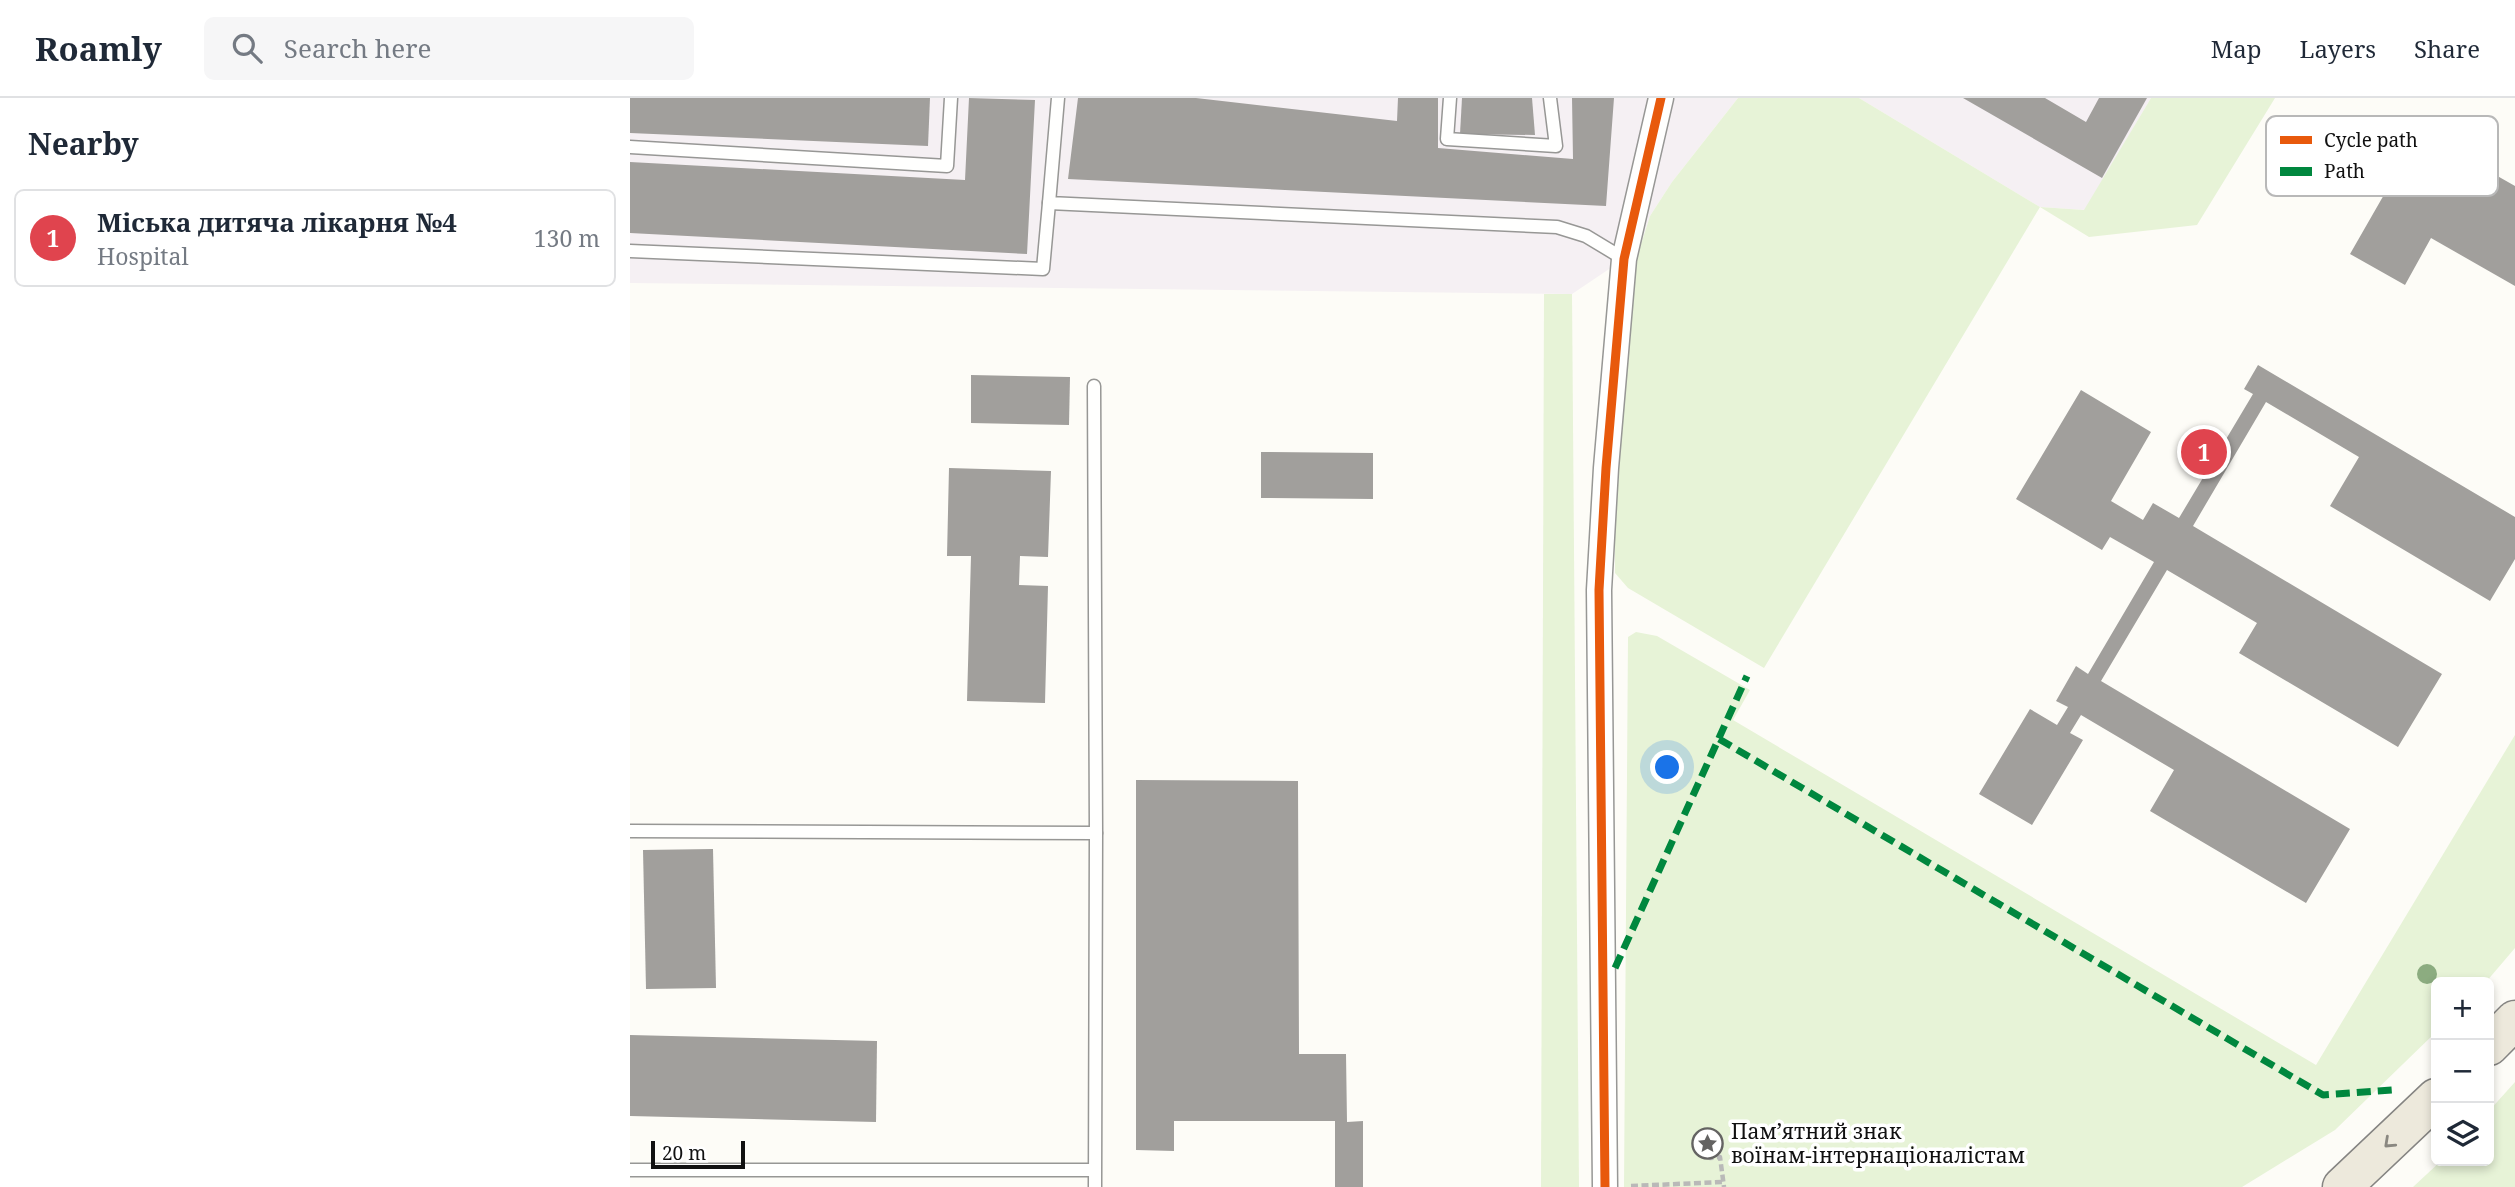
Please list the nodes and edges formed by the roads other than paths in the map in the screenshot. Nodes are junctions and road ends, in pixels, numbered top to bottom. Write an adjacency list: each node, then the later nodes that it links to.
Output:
1 (951, 98): 6 (lane)
2 (1058, 98): 7 (lane)
3 (1450, 98): 4 (lane)
4 (1550, 98)
5 (1661, 98): 9 (street)
6 (630, 147)
7 (1049, 203): 8 (lane); 9 (lane)
8 (630, 251)
9 (1624, 259): 19 (street)
10 (1094, 386): 12 (lane)
11 (630, 831): 12 (lane)
12 (1096, 833): 17 (lane)
13 (2515, 1020): 14 (main road)
14 (2494, 1041)
15 (2431, 1103): 20 (main road, one-way to 20)
16 (630, 1170): 17 (lane)
17 (1094, 1170): 18 (lane)
18 (1095, 1187)
19 (1605, 1187)
20 (2342, 1187)

